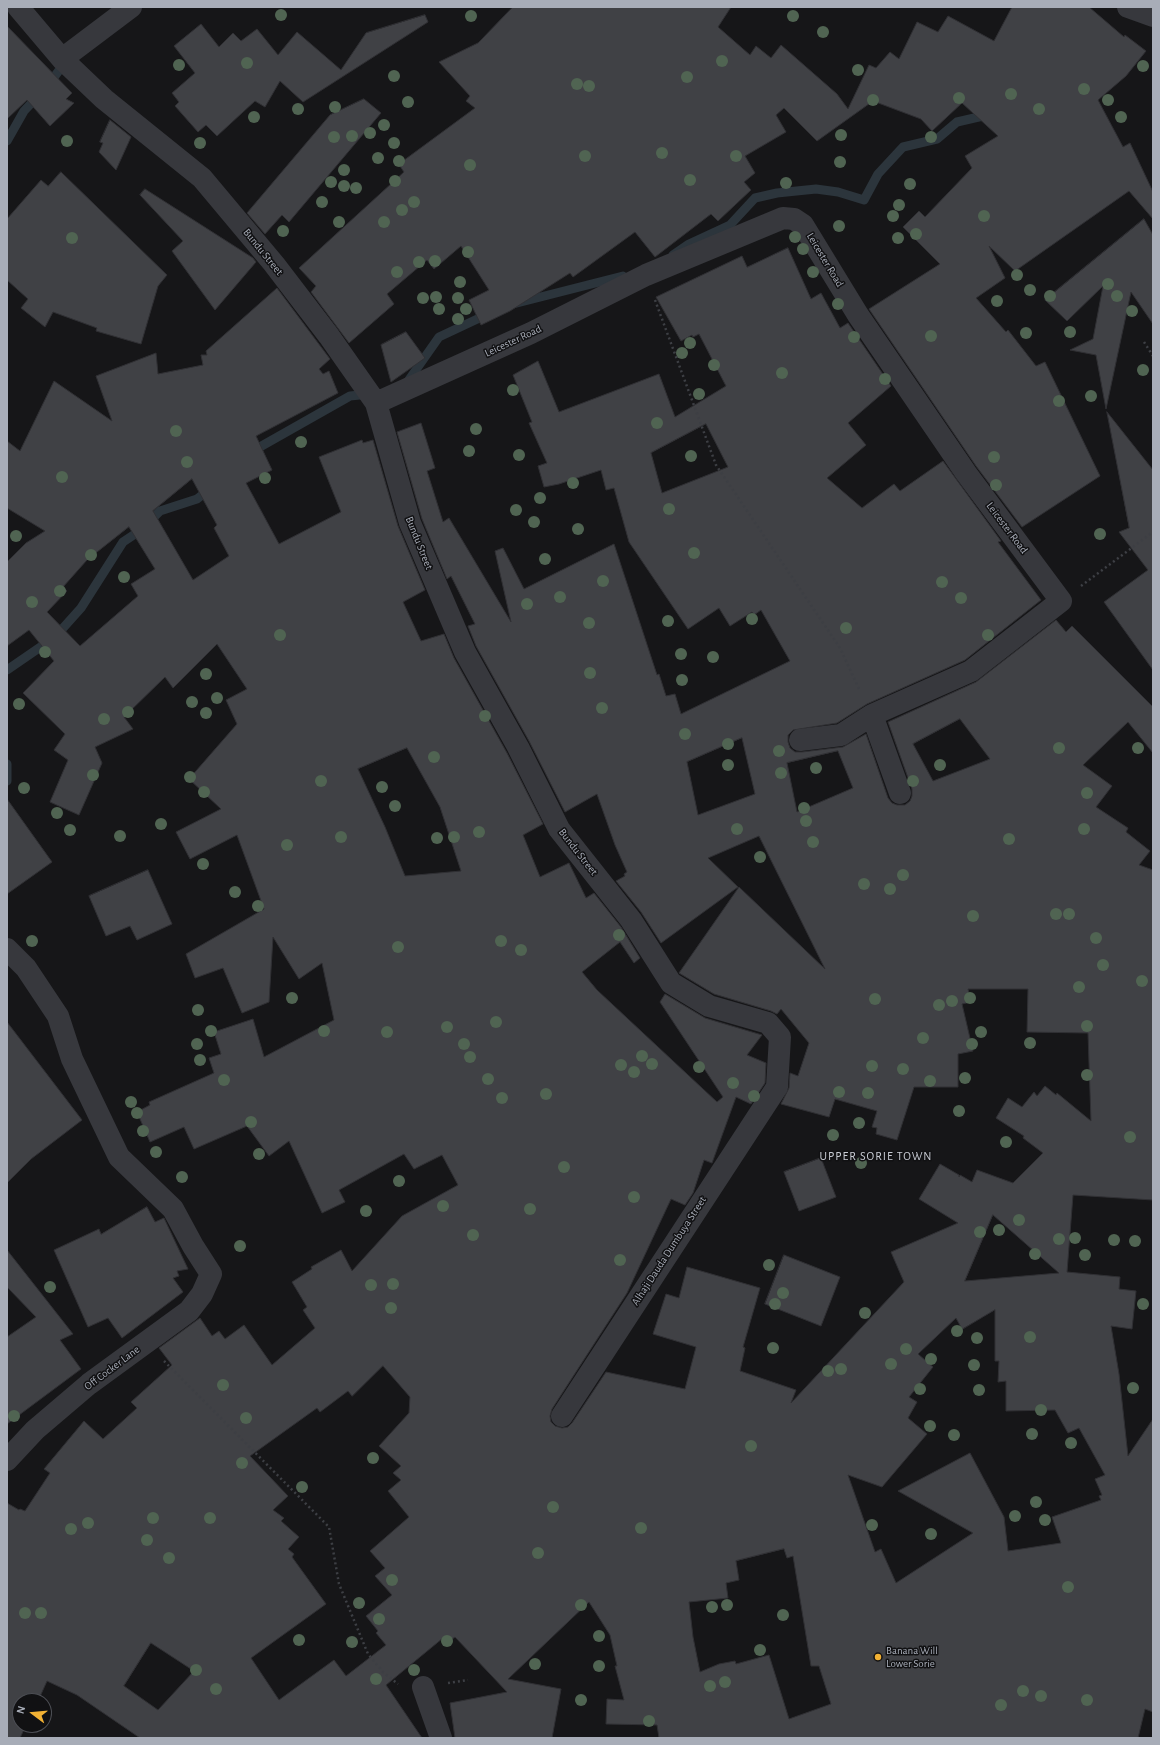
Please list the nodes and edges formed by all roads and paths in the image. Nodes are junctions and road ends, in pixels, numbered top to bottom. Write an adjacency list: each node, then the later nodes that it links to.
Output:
1 (18, 7): 5 (street, Bundu Street)
2 (131, 7): 5 (street)
3 (1128, 7): 4 (street)
4 (1153, 16)
5 (62, 59): 9 (street, Bundu Street)
6 (646, 275): 9 (street, Leicester Road); 11 (street, Leicester Road); 12 (path)
7 (1144, 342): 8 (path)
8 (1153, 356)
9 (376, 403): 16 (street, Bundu Street)
10 (1153, 532): 11 (path)
11 (1061, 601): 12 (street)
12 (872, 715): 13 (street); 14 (street)
13 (800, 740)
14 (900, 793)
15 (7, 949): 17 (street, Off Cocker Lane)
16 (778, 1087): 18 (street, Alhaji Dauda Dumbuya Street)
17 (146, 1343): 19 (street, Off Cocker Lane); 21 (path)
18 (562, 1416)
19 (7, 1460)
20 (468, 1680): 21 (path)
21 (423, 1687): 22 (street)
22 (440, 1738)

